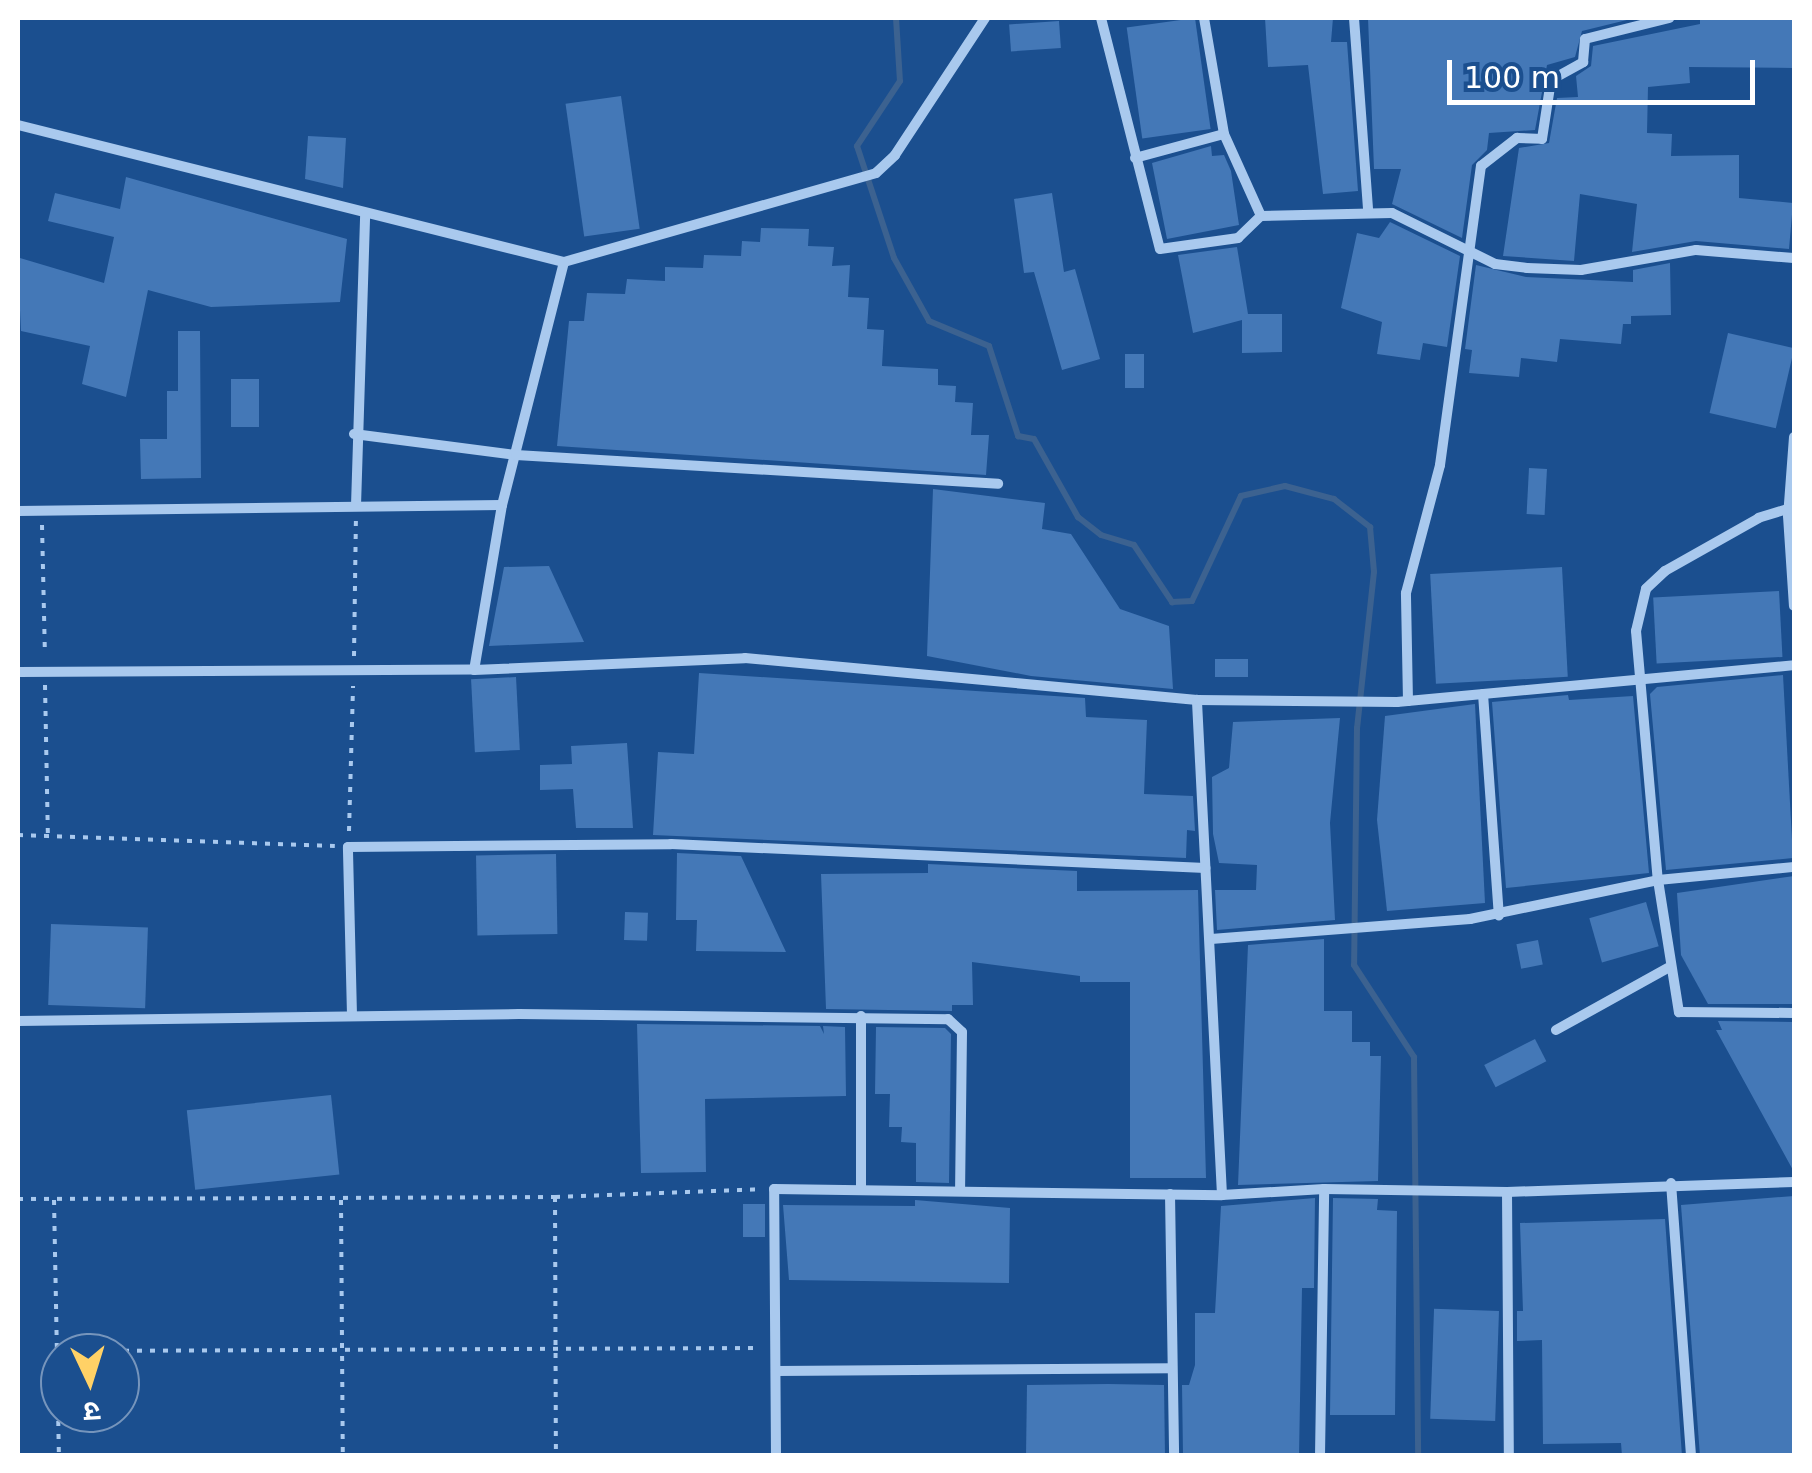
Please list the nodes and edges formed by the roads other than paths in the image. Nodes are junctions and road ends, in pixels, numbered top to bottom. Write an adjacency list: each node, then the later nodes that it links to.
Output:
1 (985, 18): 14 (street)
2 (1101, 18): 8 (street)
3 (1204, 18): 7 (street)
4 (1354, 18): 9 (street)
5 (1669, 18): 12 (street)
6 (18, 126): 10 (street)
7 (1224, 134): 8 (street); 11 (street)
8 (1136, 158): 11 (street)
9 (1368, 210): 11 (street); 12 (street)
10 (365, 214): 14 (street); 15 (street)
11 (1260, 216)
12 (1467, 250): 13 (street); 30 (street)
13 (1794, 258)
14 (564, 262): 17 (street)
15 (354, 434): 17 (street); 20 (street)
16 (1794, 437): 21 (street)
17 (516, 455): 18 (street); 19 (street)
18 (998, 484)
19 (502, 505): 20 (street); 25 (street)
20 (356, 506): 22 (street)
21 (1791, 507): 23 (street); 27 (street)
22 (18, 511)
23 (1794, 606)
24 (1794, 665): 27 (street)
25 (474, 670): 26 (street); 29 (street)
26 (18, 672)
27 (1640, 680): 28 (street); 33 (street)
28 (1482, 694): 30 (street); 34 (street)
29 (1197, 700): 30 (street); 32 (street)
30 (1402, 701)
31 (1794, 867): 33 (street)
32 (1205, 868): 35 (street); 38 (street)
33 (1658, 880): 34 (street); 36 (street)
34 (1499, 915): 35 (street)
35 (1210, 939): 49 (street)
36 (1668, 968): 37 (street); 41 (street)
37 (1794, 1012)
38 (352, 1015): 39 (street); 40 (street)
39 (862, 1016): 45 (street); 46 (street)
40 (18, 1021)
41 (1556, 1030)
42 (1794, 1182): 43 (street)
43 (1672, 1184): 47 (street); 56 (street)
44 (1324, 1189): 47 (street); 49 (street); 54 (street)
45 (860, 1190): 46 (street); 51 (street)
46 (960, 1191): 48 (street)
47 (1507, 1192): 55 (street)
48 (1170, 1194): 49 (street); 50 (street)
49 (1222, 1195)
50 (1172, 1368): 51 (street); 53 (street)
51 (776, 1370): 52 (street)
52 (776, 1456)
53 (1174, 1456)
54 (1320, 1456)
55 (1509, 1456)
56 (1691, 1456)

